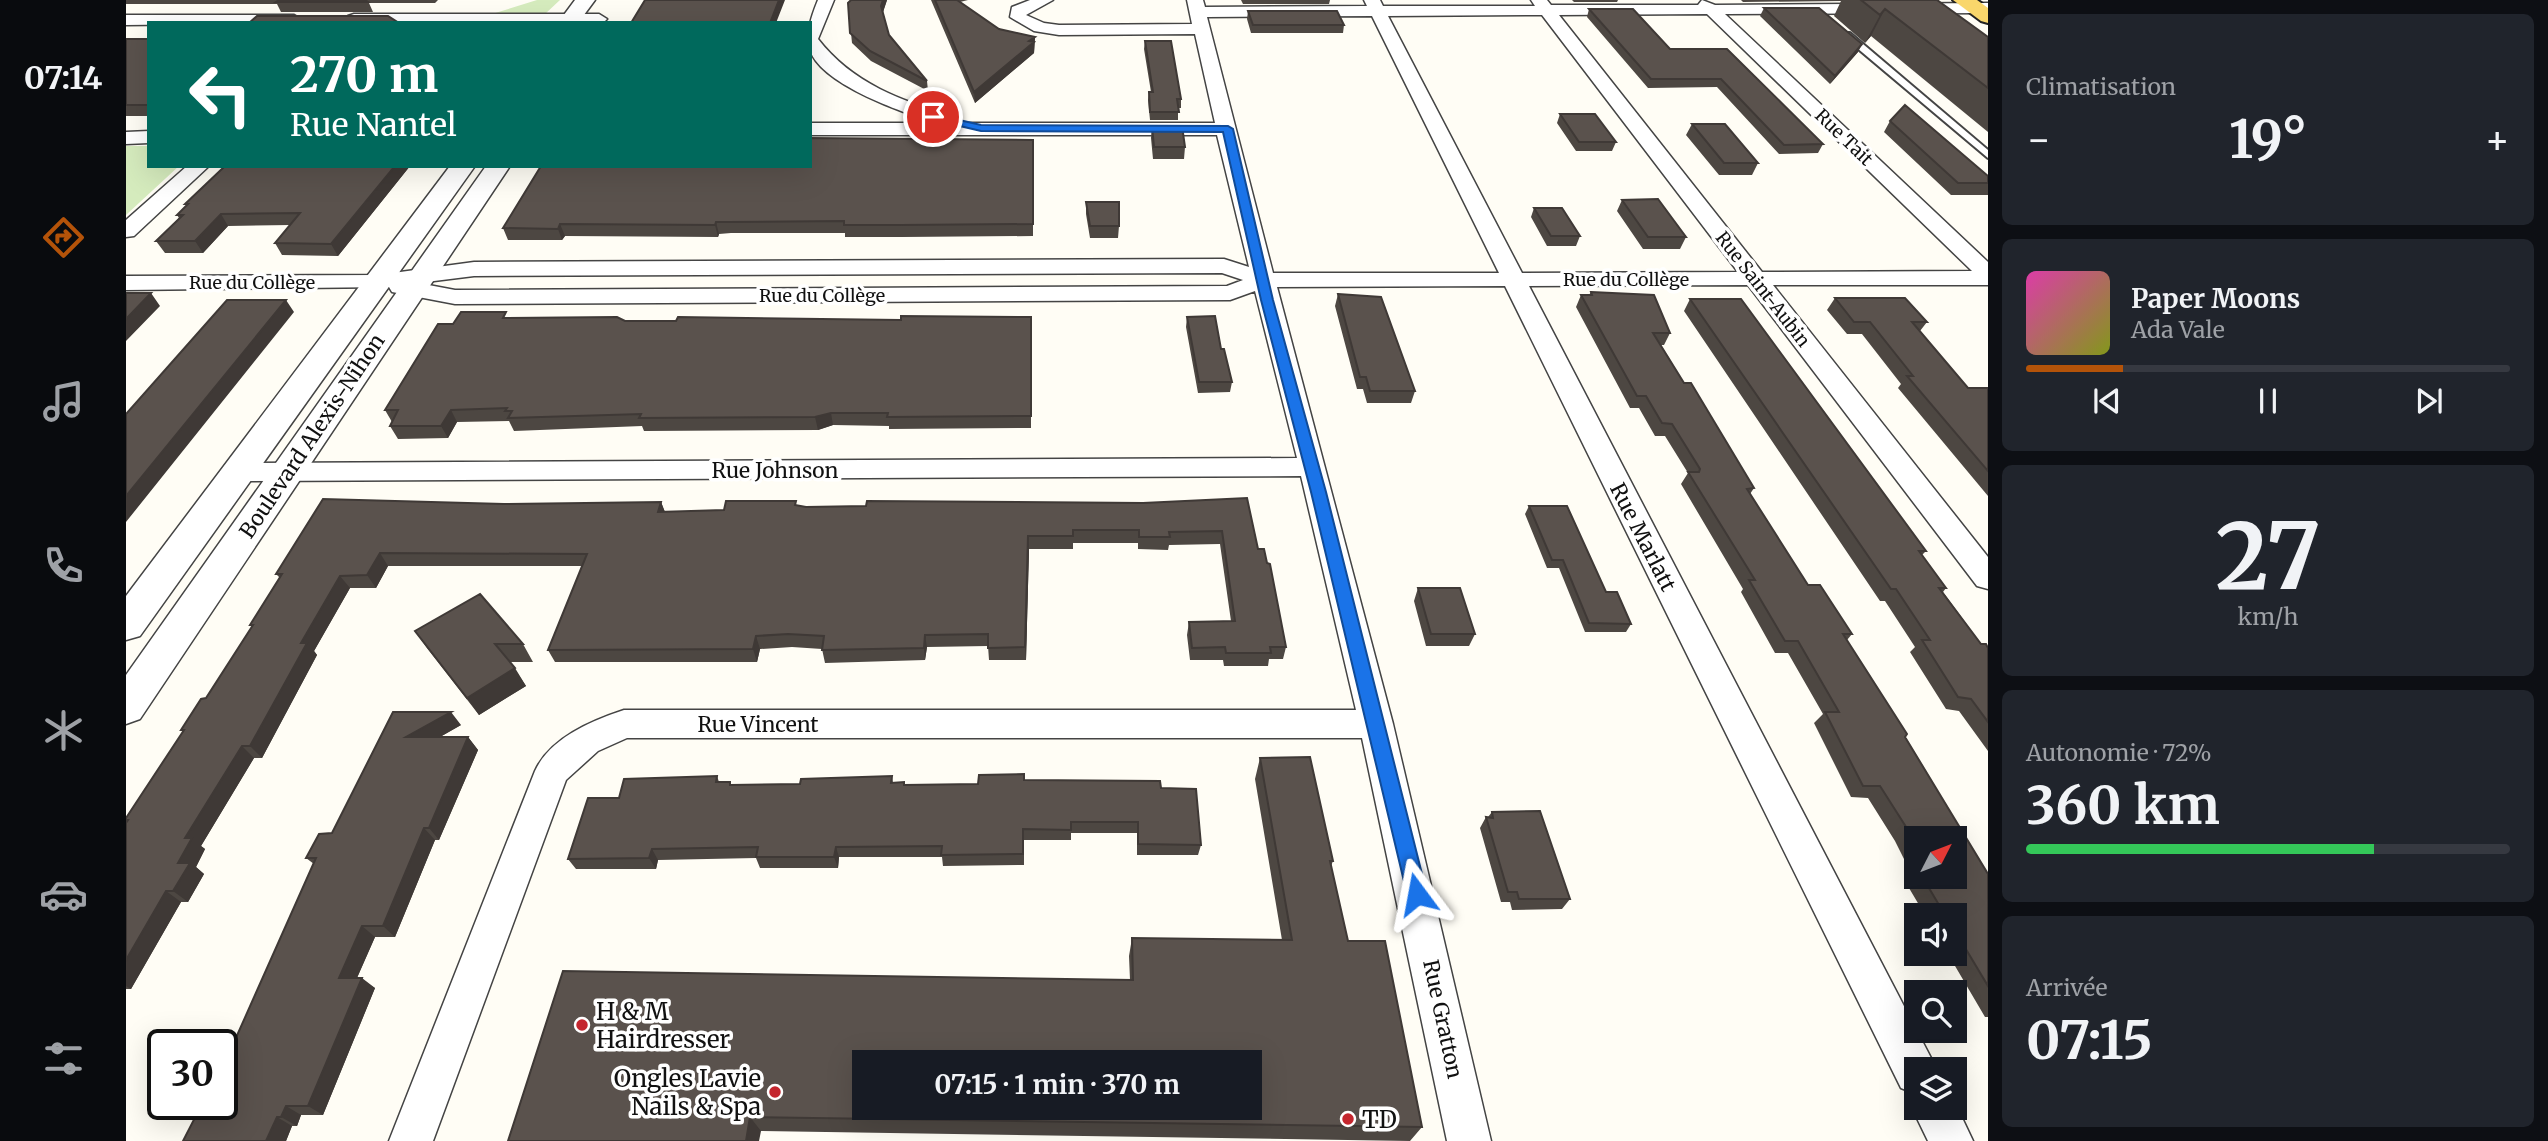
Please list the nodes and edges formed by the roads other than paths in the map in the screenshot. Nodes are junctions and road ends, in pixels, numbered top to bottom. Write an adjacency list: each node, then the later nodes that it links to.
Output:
1 (585, 0): 16 (street)
2 (612, 0): 17 (street)
3 (826, 0): 21 (street)
4 (1045, 0): 11 (street)
5 (512, 4): 14 (street)
6 (1375, 5): 7 (street); 11 (street); 36 (street, Rue Marlatt)
7 (1543, 5): 8 (street); 35 (street, Rue Saint-Aubin)
8 (1706, 5): 9 (street); 34 (street, Rue Tait)
9 (1937, 5): 10 (street); 22 (main road)
10 (1979, 8)
11 (1198, 14): 26 (street, Rue Gratton)
12 (306, 19): 15 (street)
13 (333, 19): 14 (street)
14 (459, 19): 16 (street)
15 (126, 20)
16 (570, 21): 17 (street)
17 (598, 21)
18 (1836, 26): 29 (lane)
19 (126, 34): 20 (street)
20 (147, 34)
21 (812, 34)
22 (1988, 41)
23 (812, 42): 24 (street)
24 (981, 128): 25 (street); 26 (street)
25 (812, 129)
26 (1228, 129): 37 (street, Rue Gratton)
27 (147, 137): 28 (street)
28 (126, 138)
29 (1988, 155)
30 (197, 168): 33 (street)
31 (462, 168): 38 (street, Boulevard Alexis-Nihon)
32 (497, 168): 40 (street, Boulevard Alexis-Nihon)
33 (126, 231)
34 (1988, 276): 35 (street, Rue du Collège)
35 (1755, 278): 36 (street, Rue du Collège); 44 (street, Rue Saint-Aubin)
36 (1512, 279): 37 (street, Rue du Collège); 48 (street, Rue Marlatt)
37 (1264, 280): 40 (street, Rue du Collège); 41 (street, Rue Gratton)
38 (378, 282): 39 (street, Rue du Collège); 40 (street, Rue du Collège); 42 (street, Boulevard Alexis-Nihon)
39 (126, 283)
40 (417, 283): 43 (street, Boulevard Alexis-Nihon)
41 (1312, 467): 43 (street, Rue Johnson); 47 (street, Rue Gratton)
42 (239, 472): 43 (street, Rue Johnson); 45 (street, Boulevard Alexis-Nihon)
43 (287, 472): 46 (street, Boulevard Alexis-Nihon)
44 (1988, 578)
45 (126, 625)
46 (126, 707)
47 (1376, 724): 50 (street, Rue Vincent); 51 (street, Rue Gratton)
48 (1908, 1057)
49 (1940, 1120): 52 (street)
50 (411, 1141)
51 (1469, 1141)
52 (1951, 1141)

